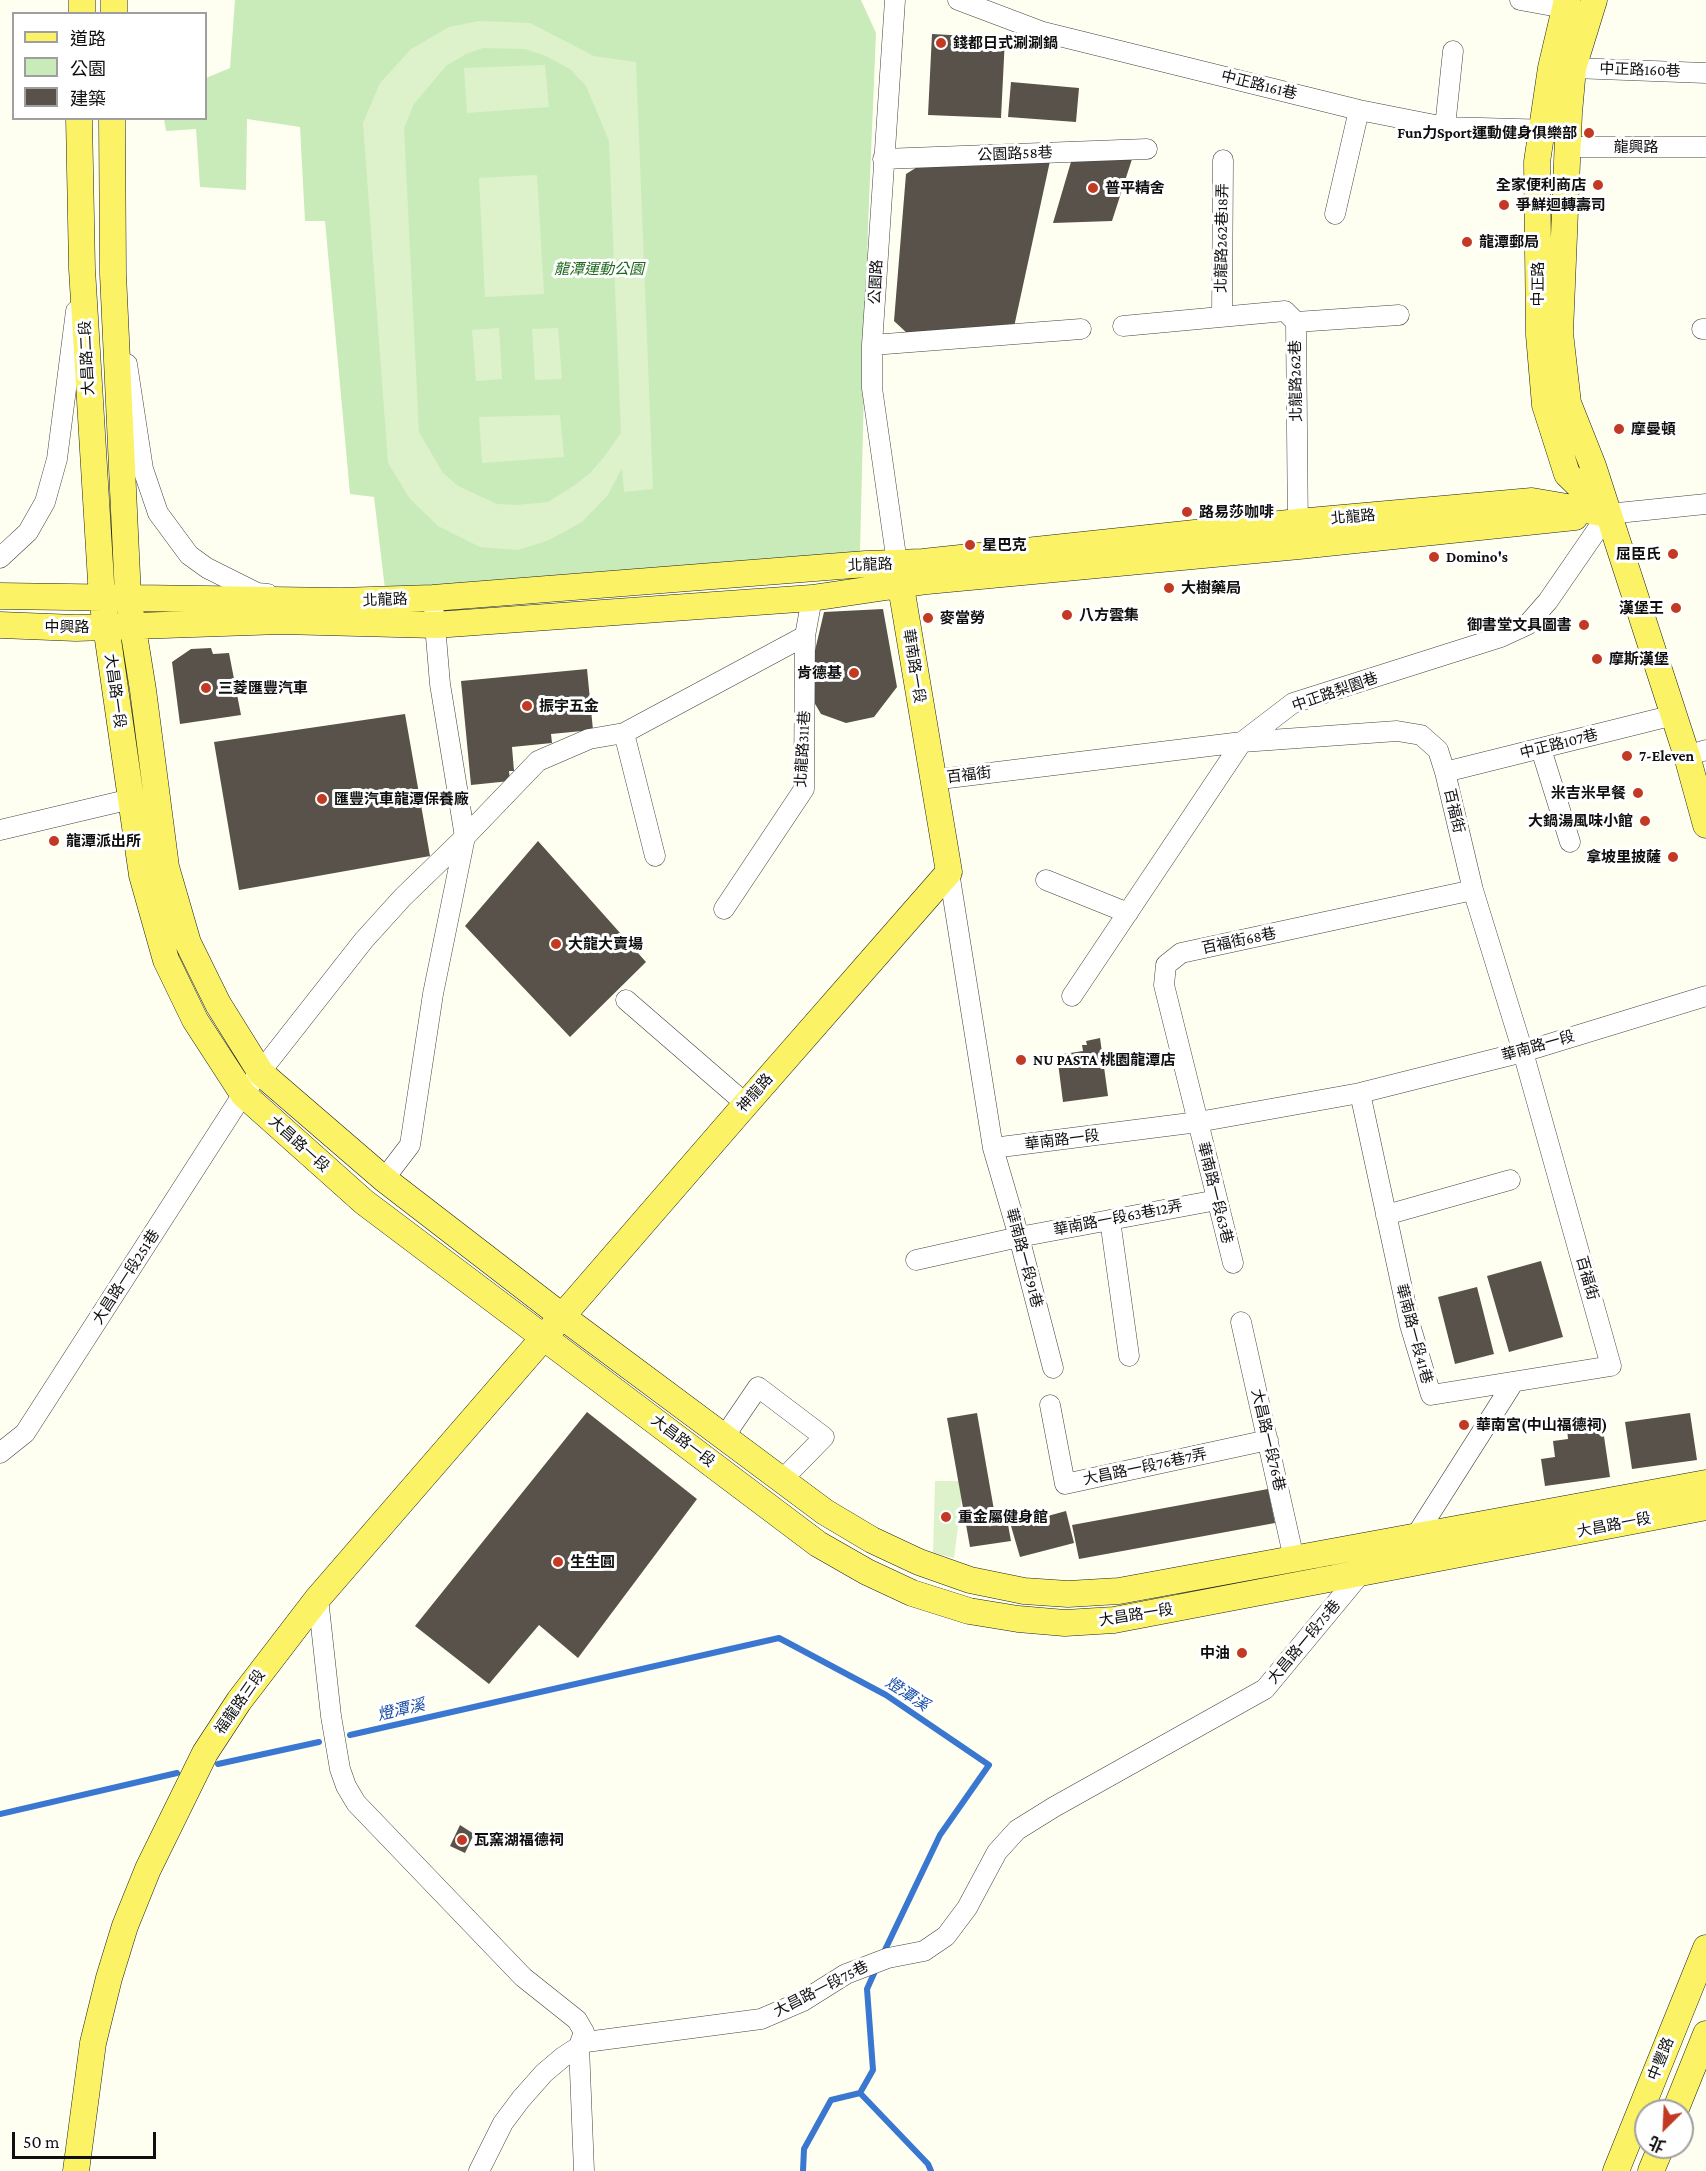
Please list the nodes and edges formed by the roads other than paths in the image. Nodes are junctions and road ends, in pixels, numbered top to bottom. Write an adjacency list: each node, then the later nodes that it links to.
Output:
1 (895, 0): 17 (street, 公園路)
2 (958, 0): 9 (street, 中正路161巷)
3 (1520, 0): 5 (street)
4 (1594, 0): 7 (main road, 中正路)
5 (1566, 4): 13 (main road, 中正路)
6 (1453, 51): 12 (street)
7 (1573, 68): 8 (street, 中正路160巷); 14 (main road, 中正路)
8 (1706, 73)
9 (1359, 110): 12 (street, 中正路161巷); 19 (street)
10 (79, 120): 20 (main road, 大昌路二段)
11 (112, 120): 21 (main road, 大昌路二段)
12 (1445, 127): 13 (street, 中正路161巷)
13 (1541, 129): 14 (street, 中正路161巷); 29 (main road, 中正路)
14 (1567, 139): 15 (street, 龍興路); 29 (main road, 中正路)
15 (1706, 147)
16 (1147, 149): 17 (street, 公園路58巷)
17 (884, 159): 27 (street, 公園路)
18 (1223, 160): 23 (street, 北龍路262巷18弄)
19 (1335, 214)
20 (82, 269): 31 (street); 35 (main road, 大昌路二段)
21 (113, 274): 34 (main road, 大昌路二段); 38 (street)
22 (1399, 315): 24 (street)
23 (1222, 317): 24 (street, 北龍路262巷); 25 (street, 北龍路262巷)
24 (1296, 322): 30 (street, 北龍路262巷)
25 (1123, 326)
26 (1081, 330): 27 (street)
27 (872, 345): 32 (street, 公園路)
28 (1706, 504): 29 (street, 北龍路)
29 (1608, 514): 30 (main road, 北龍路); 44 (main road, 中正路); 46 (street, 中正路梨園巷)
30 (1298, 534): 32 (main road, 北龍路)
31 (0, 558)
32 (899, 574): 36 (main road, 北龍路); 37 (main road, 北龍路); 50 (main road, 華南路一段)
33 (0, 596): 35 (main road, 中興路)
34 (128, 597): 35 (main road, 中興路); 38 (main road, 北龍路); 41 (main road, 大昌路一段)
35 (102, 598): 42 (main road, 大昌路一段)
36 (433, 598): 38 (main road, 北龍路); 40 (street)
37 (812, 598): 40 (main road, 北龍路); 43 (street, 北龍路311巷)
38 (340, 601)
39 (0, 625): 42 (main road, 中興路)
40 (435, 625): 41 (main road, 北龍路); 54 (street)
41 (133, 626): 42 (main road, 中興路); 66 (main road, 大昌路一段)
42 (106, 627): 51 (main road, 大昌路一段)
43 (805, 636): 45 (street); 60 (street, 北龍路311巷)
44 (1674, 715): 47 (street, 中正路107巷); 48 (main road, 中正路)
45 (624, 733): 54 (street, 大昌路一段251巷); 56 (street)
46 (1242, 742): 49 (street, 百福街); 50 (street, 百福街); 61 (street, 中正路梨園巷)
47 (1541, 749): 49 (street, 中正路107巷); 55 (street)
48 (1696, 753): 52 (main road, 中正路)
49 (1445, 772): 59 (street, 百福街)
50 (932, 780): 57 (main road, 華南路一段)
51 (131, 799): 53 (street); 68 (main road, 大昌路一段)
52 (1706, 825)
53 (0, 830)
54 (465, 837): 66 (street, 大昌路一段251巷); 72 (street)
55 (1570, 842)
56 (655, 856)
57 (949, 872): 69 (main road, 神龍路); 71 (street, 華南路一段)
58 (1046, 880): 61 (street)
59 (1473, 890): 65 (street, 百福街); 70 (street, 百福街68巷)
60 (724, 909)
61 (1128, 913): 62 (street, 中正路梨園巷)
62 (1072, 996)
63 (1706, 996): 65 (street, 華南路一段)
64 (626, 1000): 69 (street)
65 (1523, 1052): 67 (street, 華南路一段); 84 (street, 百福街)
66 (261, 1073): 68 (street, 大昌路一段251巷); 72 (main road, 大昌路一段)
67 (1360, 1093): 70 (street, 華南路一段); 75 (street, 華南路一段41巷)
68 (243, 1094): 82 (main road, 大昌路一段); 90 (street, 大昌路一段251巷)
69 (746, 1104): 80 (main road, 神龍路)
70 (1198, 1122): 71 (street, 華南路一段); 74 (street, 華南路一段63巷)
71 (993, 1148): 77 (street, 華南路一段91巷)
72 (384, 1179): 80 (main road, 大昌路一段)
73 (1510, 1180): 75 (street)
74 (1217, 1200): 76 (street, 華南路一段63巷12弄); 79 (street, 華南路一段63巷)
75 (1386, 1215): 86 (street, 華南路一段41巷)
76 (1110, 1220): 77 (street, 華南路一段63巷12弄); 83 (street)
77 (1019, 1237): 78 (street, 華南路一段63巷12弄); 85 (street, 華南路一段91巷)
78 (916, 1260)
79 (1233, 1263)
80 (563, 1317): 82 (main road, 福龍路三段); 88 (main road, 大昌路一段)
81 (1241, 1322): 89 (street, 大昌路一段76巷)
82 (544, 1336): 97 (main road, 大昌路一段); 98 (main road, 福龍路三段)
83 (1129, 1356)
84 (1611, 1366): 86 (street, 華南路一段41巷)
85 (1053, 1368)
86 (1513, 1383): 94 (street)
87 (1050, 1404): 89 (street, 大昌路一段76巷7弄)
88 (724, 1437): 91 (main road, 大昌路一段); 91 (street)
89 (1268, 1440): 95 (street, 大昌路一段76巷)
90 (0, 1452)
91 (782, 1480): 95 (main road, 大昌路一段)
92 (1706, 1483): 94 (main road, 大昌路一段)
93 (1706, 1507): 96 (main road, 大昌路一段)
94 (1415, 1537): 95 (main road, 大昌路一段); 96 (street)
95 (1294, 1559)
96 (1401, 1565): 97 (main road, 大昌路一段)
97 (1362, 1572): 101 (street, 大昌路一段75巷)
98 (318, 1598): 101 (street); 104 (main road, 福龍路三段)
99 (1706, 1948): 107 (main road, 中豐路)
100 (1706, 2034): 102 (main road)
101 (579, 2046): 105 (street, 大昌路一段75巷); 106 (street)
102 (1698, 2078): 103 (main road)
103 (1683, 2099)
104 (76, 2171)
105 (479, 2171)
106 (584, 2171)
107 (1616, 2171)

